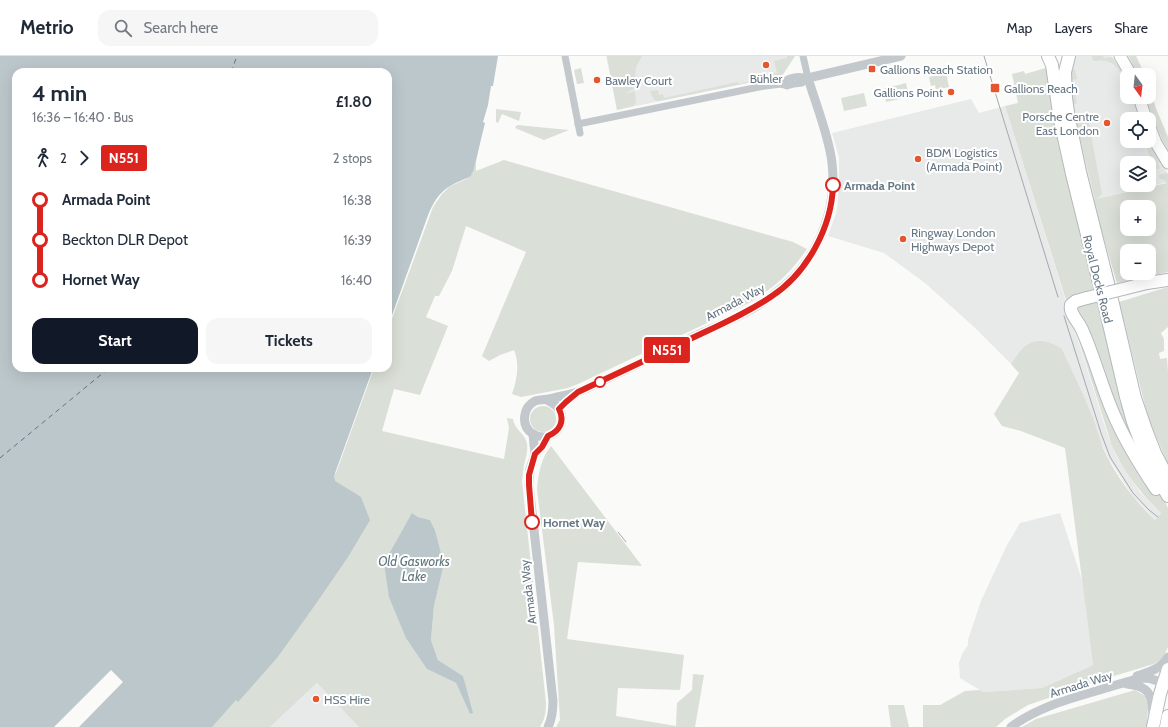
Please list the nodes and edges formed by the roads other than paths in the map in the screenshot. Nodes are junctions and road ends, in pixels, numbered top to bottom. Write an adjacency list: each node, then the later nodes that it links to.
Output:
1 (565, 56): 9 (street)
2 (802, 56): 8 (street)
3 (901, 56): 8 (street)
4 (1048, 56): 21 (highway, Royal Docks Road)
5 (1069, 56): 20 (highway, Royal Docks Road)
6 (1120, 56): 7 (main road)
7 (1127, 68)
8 (808, 78): 9 (street); 14 (street, Armada Way)
9 (578, 124): 10 (street)
10 (580, 133)
11 (1156, 143): 12 (main road)
12 (1168, 163)
13 (1168, 280): 22 (highway, bridge)
14 (578, 392): 15 (street, Armada Way); 16 (street, Armada Way)
15 (547, 400): 16 (street); 17 (street, Armada Way)
16 (559, 409): 18 (street, Armada Way)
17 (532, 434): 18 (street); 19 (street, Armada Way)
18 (548, 436): 19 (street, Armada Way)
19 (535, 454): 29 (street, Armada Way)
20 (1168, 478)
21 (1168, 496)
22 (1168, 502)
23 (1168, 657): 25 (street)
24 (1168, 669): 26 (highway)
25 (1121, 684): 26 (street, Armada Way); 27 (street); 30 (street, Armada Way)
26 (1166, 684): 27 (street); 31 (highway)
27 (1137, 686): 31 (street)
28 (1168, 716): 32 (highway)
29 (548, 727)
30 (1011, 727)
31 (1153, 727)
32 (1166, 727)

